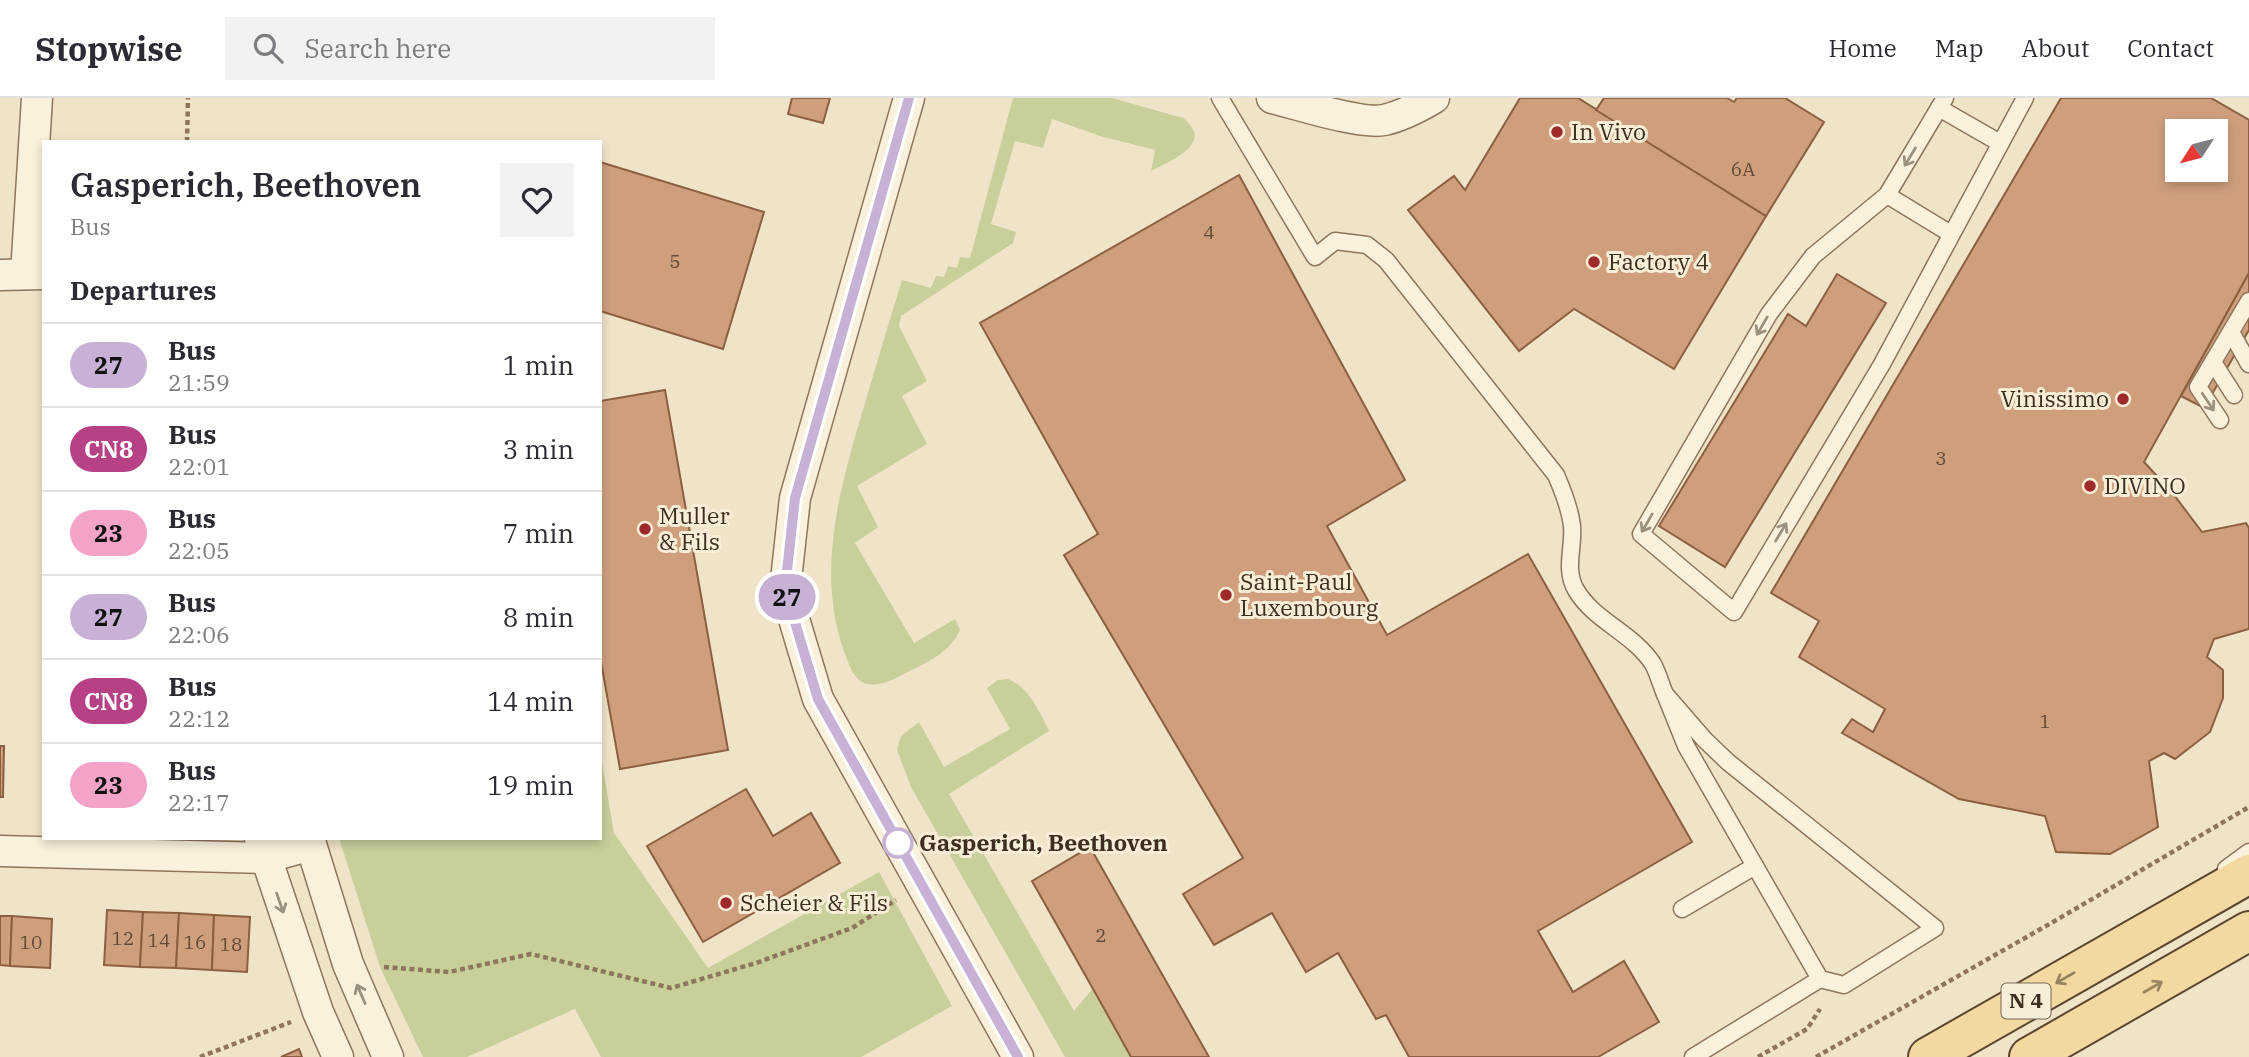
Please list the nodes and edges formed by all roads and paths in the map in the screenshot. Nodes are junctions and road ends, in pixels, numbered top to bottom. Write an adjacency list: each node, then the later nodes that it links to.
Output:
1 (37, 98): 13 (street)
2 (188, 98): 9 (path)
3 (909, 98): 28 (street)
4 (1220, 98): 20 (lane)
5 (1272, 98): 6 (street)
6 (1434, 98)
7 (2025, 98): 10 (lane)
8 (1942, 103): 10 (lane); 11 (lane, one-way to 11)
9 (187, 140)
10 (2000, 143): 12 (lane)
11 (1887, 195): 12 (lane); 12 (lane, one-way to 12)
12 (1951, 234)
13 (23, 274)
14 (2248, 304): 15 (lane)
15 (2231, 332): 16 (lane); 17 (lane)
16 (2213, 362): 18 (lane); 19 (lane, one-way to 19)
17 (2249, 364)
18 (2234, 395)
19 (2220, 420)
20 (1665, 694): 26 (lane); 35 (lane)
21 (2249, 807): 44 (path)
22 (310, 842): 23 (street); 33 (street)
23 (262, 848): 24 (street); 37 (street, one-way to 37)
24 (0, 851)
25 (2249, 852): 31 (lane)
26 (1755, 866): 29 (lane); 35 (lane)
27 (2249, 874): 31 (main road, N 4)
28 (921, 884): 33 (path); 41 (street)
29 (1682, 909)
30 (2249, 932): 34 (main road, N 4)
31 (2125, 946): 45 (main road, N 4, one-way to 45)
32 (2249, 946): 34 (lane)
33 (348, 964): 40 (street, one-way to 33)
34 (2185, 968): 46 (main road, N 4, one-way to 34)
35 (1820, 979): 42 (lane)
36 (1824, 1003): 43 (path)
37 (318, 1012): 38 (path); 39 (street)
38 (200, 1057)
39 (338, 1057)
40 (388, 1057)
41 (1018, 1057)
42 (1693, 1057)
43 (1758, 1057)
44 (1816, 1057)
45 (1928, 1057)
46 (2029, 1057)

